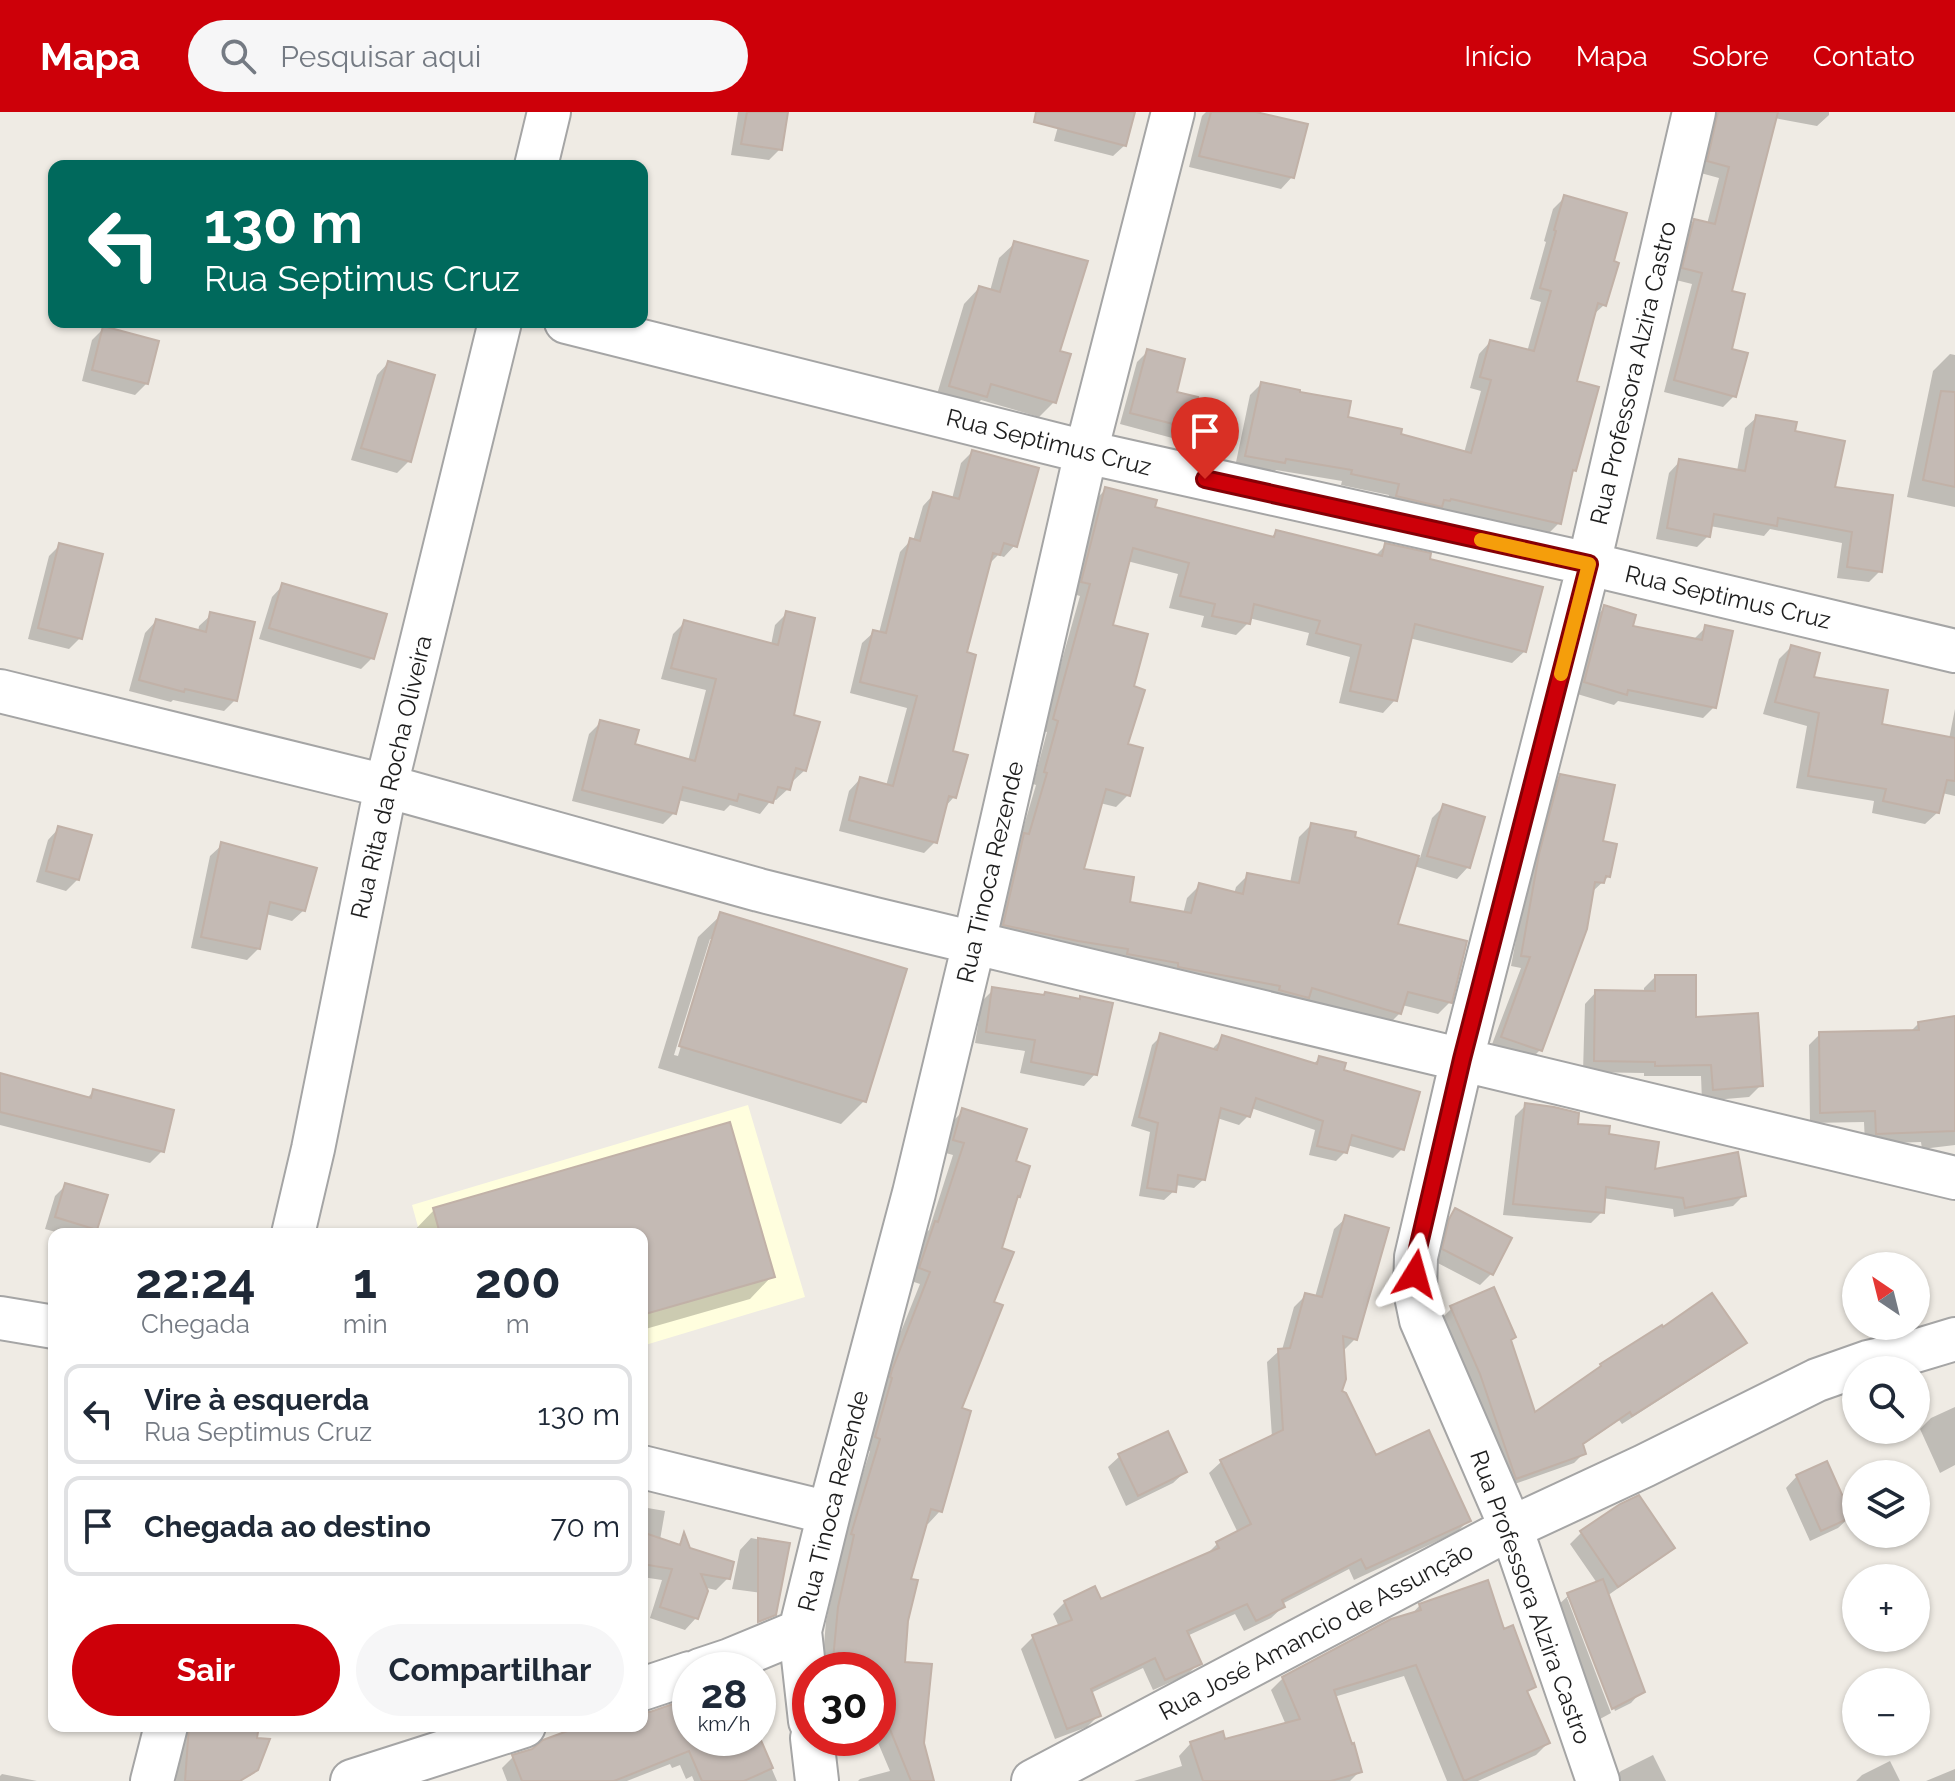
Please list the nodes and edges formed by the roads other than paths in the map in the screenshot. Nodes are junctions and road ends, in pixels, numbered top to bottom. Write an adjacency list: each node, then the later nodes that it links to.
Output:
1 (549, 112): 4 (street)
2 (1173, 112): 7 (street, Rua Tinoca Rezende)
3 (1694, 112): 8 (street, Rua Professora Alzira Castro)
4 (537, 160)
5 (499, 328): 11 (street, Rua Rita da Rocha Oliveira)
6 (590, 328): 7 (street, Rua Septimus Cruz)
7 (1086, 452): 8 (street, Rua Septimus Cruz); 12 (street, Rua Tinoca Rezende)
8 (1589, 564): 9 (street, Rua Septimus Cruz); 13 (street, Rua Professora Alzira Castro)
9 (1955, 651)
10 (0, 691): 11 (street)
11 (386, 786): 12 (street); 15 (street, Rua Rita da Rocha Oliveira)
12 (974, 943): 13 (street); 20 (street, Rua Tinoca Rezende)
13 (1462, 1059): 14 (street); 21 (street, Rua Professora Alzira Castro)
14 (1955, 1178)
15 (294, 1228)
16 (0, 1318): 17 (street)
17 (48, 1326)
18 (1955, 1339): 21 (street, Rua José Amancio de Assunção)
19 (648, 1468): 20 (street)
20 (829, 1513): 22 (street, Rua Tinoca Rezende)
21 (1511, 1528): 33 (street, Rua José Amancio de Assunção); 34 (street, Rua Professora Alzira Castro)
22 (800, 1631): 23 (street); 24 (street)
23 (749, 1652)
24 (802, 1652)
25 (672, 1679): 26 (street)
26 (648, 1687)
27 (164, 1732): 30 (street)
28 (505, 1732): 31 (street)
29 (814, 1756): 32 (street)
30 (152, 1781)
31 (352, 1781)
32 (817, 1781)
33 (1033, 1781)
34 (1598, 1781)

